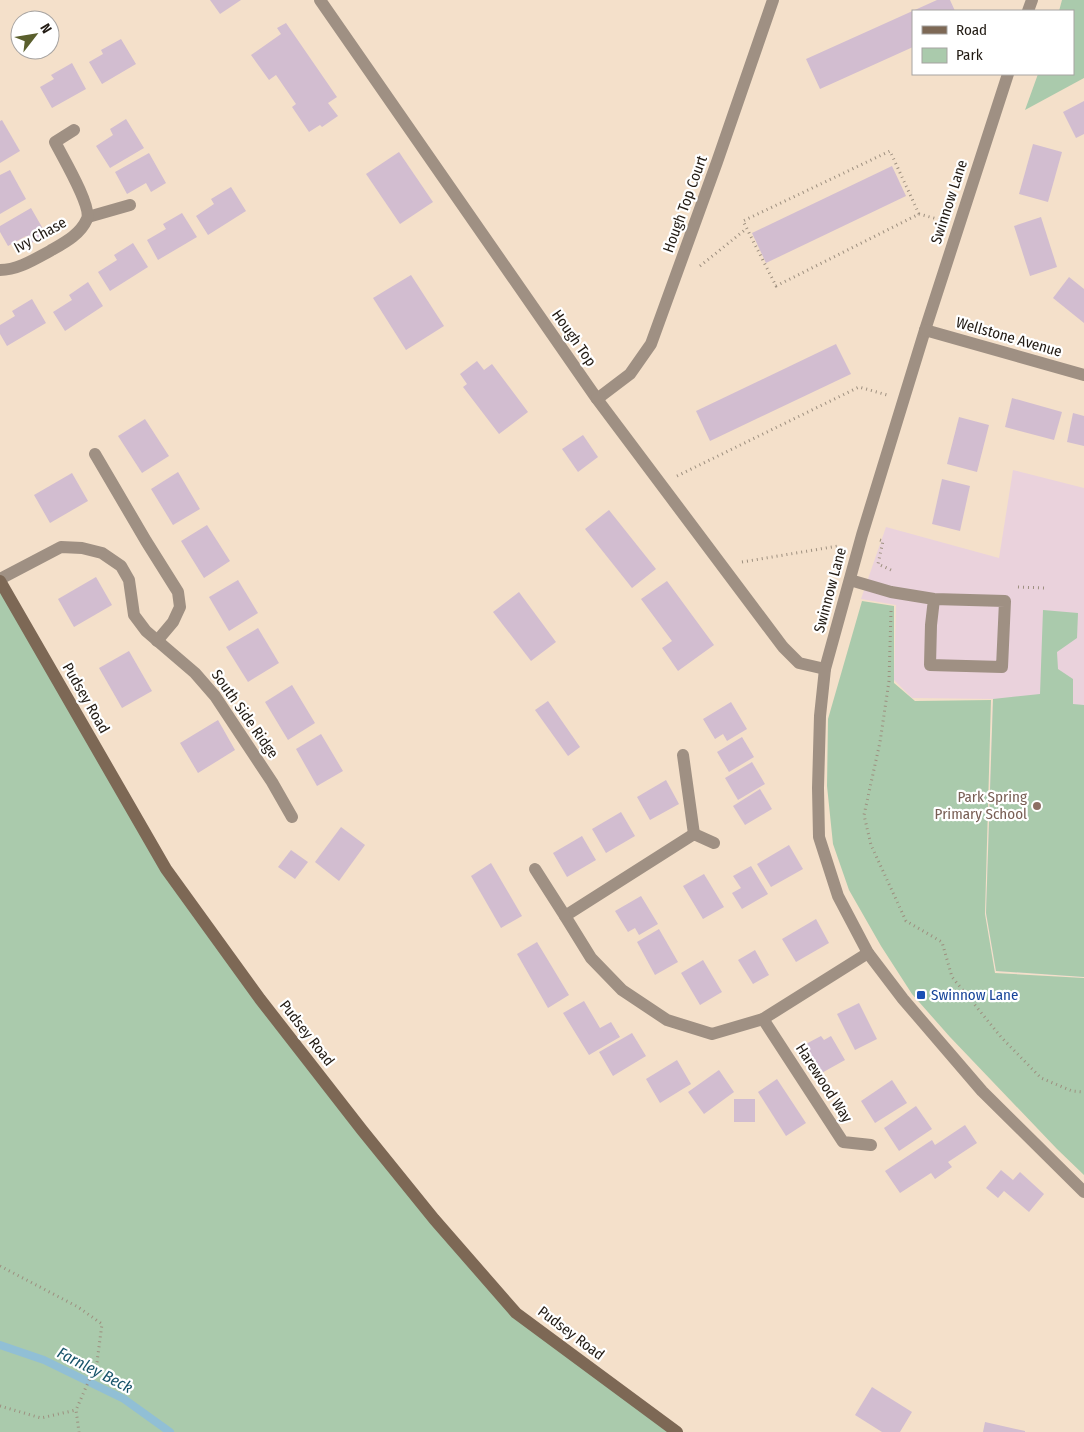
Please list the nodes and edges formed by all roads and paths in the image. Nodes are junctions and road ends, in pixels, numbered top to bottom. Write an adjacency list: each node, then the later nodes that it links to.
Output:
1 (320, 0): 12 (street, Hough Top)
2 (773, 0): 9 (street, Hough Top Court)
3 (1008, 75): 10 (street, Swinnow Lane)
4 (74, 130): 6 (street, Ivy Chase)
5 (130, 205): 6 (street, Ivy Chase)
6 (88, 217): 8 (street, Ivy Chase)
7 (746, 229): 7 (path); 9 (path)
8 (0, 270)
9 (678, 270): 12 (street, Hough Top Court)
10 (925, 330): 11 (street, Wellstone Avenue); 13 (street, Swinnow Lane)
11 (1084, 375)
12 (596, 398): 15 (street, Hough Top)
13 (904, 400): 15 (path); 16 (street, Swinnow Lane)
14 (95, 454): 22 (street)
15 (661, 484): 17 (street, Hough Top)
16 (862, 535): 17 (path); 19 (street, Swinnow Lane); 20 (path)
17 (722, 565): 23 (street, Hough Top)
18 (0, 580): 22 (street, South Side Ridge); 39 (main road, Pudsey Road)
19 (850, 580): 20 (street); 23 (street, Swinnow Lane)
20 (891, 592): 21 (street); 32 (path)
21 (934, 599): 21 (street)
22 (157, 641): 25 (street, South Side Ridge)
23 (825, 669): 30 (street, Swinnow Lane)
24 (683, 755): 26 (street)
25 (292, 817)
26 (694, 834): 27 (street); 29 (street)
27 (714, 843)
28 (534, 869): 29 (street)
29 (565, 916): 31 (street)
30 (868, 953): 31 (street); 34 (street, Swinnow Lane)
31 (763, 1019): 33 (street, Harewood Way)
32 (1084, 1092)
33 (871, 1145)
34 (1084, 1192)
35 (0, 1266): 37 (path)
36 (0, 1406): 37 (path)
37 (76, 1410): 38 (path)
38 (80, 1432)
39 (676, 1432)

